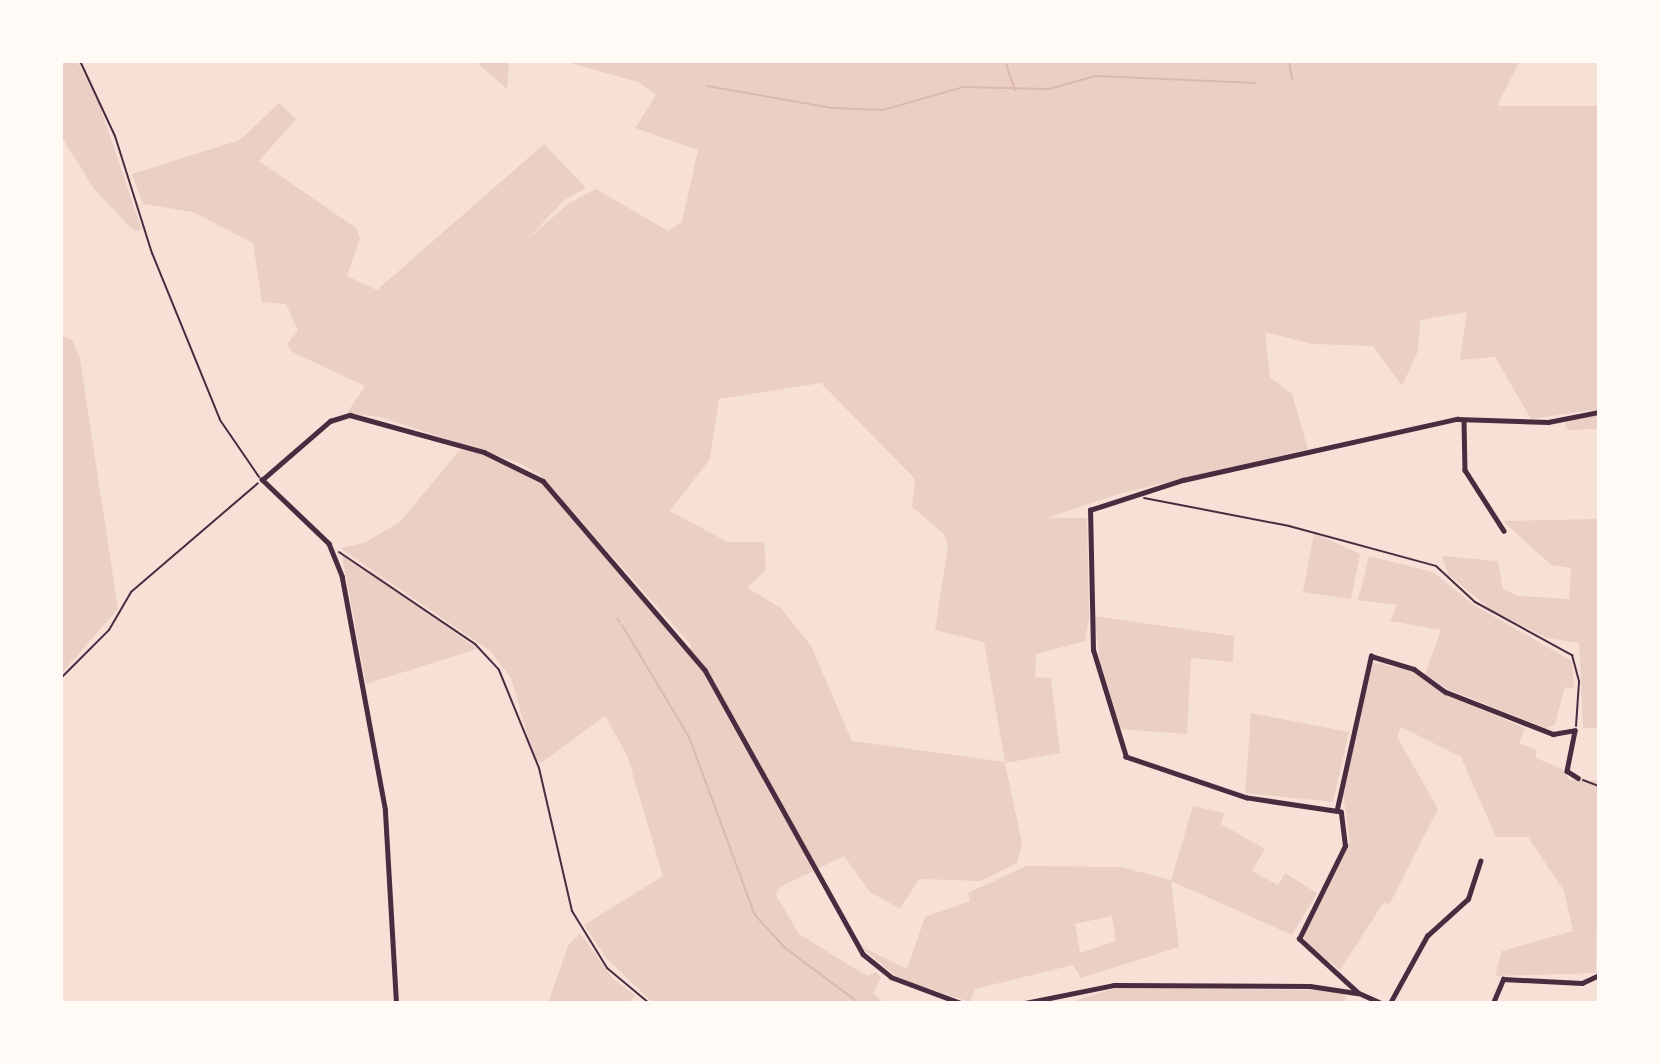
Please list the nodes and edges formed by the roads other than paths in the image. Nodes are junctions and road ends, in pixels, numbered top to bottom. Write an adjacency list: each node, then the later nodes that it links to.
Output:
1 (1599, 412): 2 (street)
2 (1464, 420): 3 (street); 5 (street)
3 (1504, 531)
4 (1578, 778): 5 (street)
5 (1337, 809): 8 (street)
6 (1480, 861): 13 (street)
7 (1599, 975): 14 (street)
8 (1358, 993): 11 (street); 12 (street)
9 (396, 1003): 10 (street)
10 (961, 1003)
11 (1025, 1003)
12 (1380, 1003)
13 (1390, 1003)
14 (1493, 1003)

